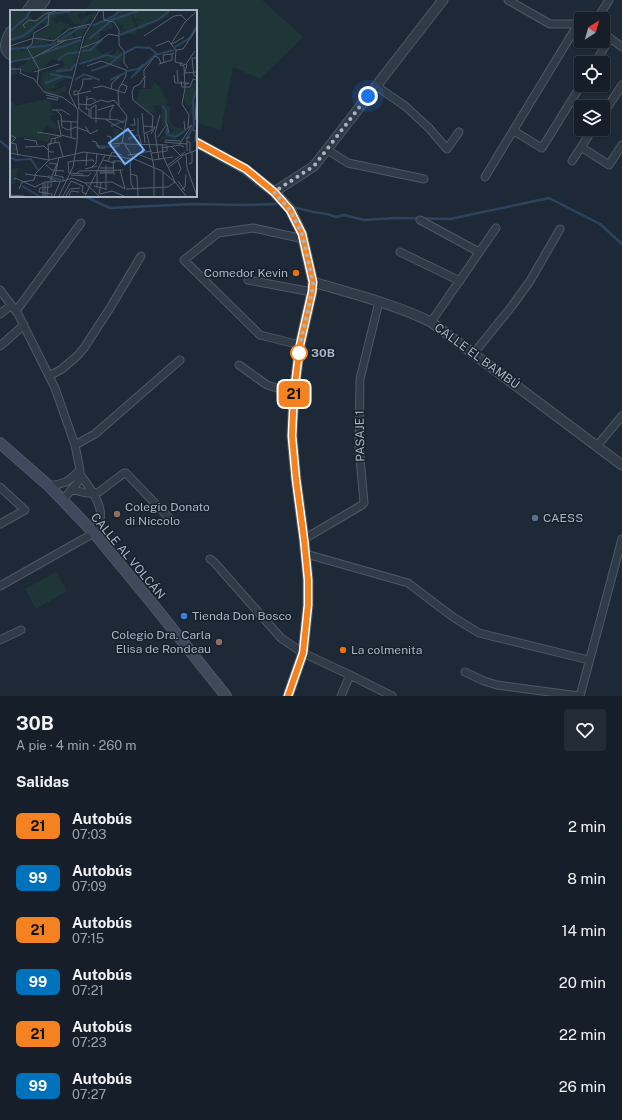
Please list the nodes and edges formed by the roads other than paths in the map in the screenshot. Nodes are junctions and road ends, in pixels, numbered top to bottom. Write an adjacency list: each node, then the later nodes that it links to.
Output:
1 (35, 0): 6 (street)
2 (46, 0): 7 (street)
3 (443, 0): 16 (street)
4 (508, 0): 9 (street)
5 (609, 0): 8 (street)
6 (27, 10)
7 (38, 10)
8 (601, 12)
9 (574, 24)
10 (10, 33): 14 (street)
11 (574, 34): 19 (street)
12 (610, 38): 13 (street)
13 (622, 47)
14 (10, 55)
15 (622, 85): 18 (street)
16 (376, 86): 20 (street); 25 (street)
17 (577, 92): 19 (street)
18 (610, 103)
19 (514, 131): 27 (street)
20 (459, 132)
21 (588, 136): 24 (street)
22 (197, 143): 29 (street)
23 (622, 145): 24 (street)
24 (581, 147): 26 (street)
25 (326, 149): 28 (street); 29 (street)
26 (572, 161)
27 (485, 177)
28 (424, 179)
29 (274, 192): 34 (street)
30 (420, 220): 36 (street)
31 (81, 223): 45 (street)
32 (496, 228): 36 (street)
33 (560, 229): 51 (street)
34 (304, 239): 40 (street); 49 (street)
35 (400, 252): 39 (street)
36 (479, 252): 39 (street)
37 (141, 256): 54 (street)
38 (248, 280): 42 (street)
39 (460, 281): 47 (street)
40 (313, 282): 42 (street); 43 (street, CALLE EL BAMBÚ)
41 (0, 290): 44 (street)
42 (312, 292): 49 (street)
43 (379, 302): 47 (street, CALLE EL BAMBÚ); 70 (street, PASAJE 1)
44 (11, 305): 45 (street); 46 (street)
45 (16, 311): 48 (street)
46 (0, 314)
47 (432, 322): 51 (street, CALLE EL BAMBÚ)
48 (24, 325): 50 (street); 54 (street)
49 (300, 345): 55 (street)
50 (0, 346)
51 (474, 353): 59 (street, CALLE EL BAMBÚ)
52 (180, 360): 58 (street)
53 (239, 365): 55 (street)
54 (49, 376): 58 (street)
55 (294, 393): 70 (street)
56 (622, 416): 59 (street)
57 (0, 443): 62 (main road, CALLE AL VOLCÁN)
58 (75, 445): 61 (street)
59 (597, 446): 60 (street, CALLE EL BAMBÚ)
60 (622, 465)
61 (80, 472): 62 (street); 64 (street); 65 (street)
62 (49, 486): 66 (main road, CALLE AL VOLCÁN)
63 (0, 487): 68 (street)
64 (72, 489): 65 (street); 66 (street)
65 (94, 494): 67 (street); 69 (street)
66 (62, 501): 69 (main road, CALLE AL VOLCÁN)
67 (171, 520)
68 (0, 524)
69 (94, 534): 74 (street); 82 (main road, CALLE AL VOLCÁN)
70 (304, 539): 72 (street)
71 (622, 539): 78 (street)
72 (306, 554): 77 (street); 78 (street)
73 (210, 559): 77 (street)
74 (0, 586)
75 (21, 630): 76 (street)
76 (0, 640)
77 (303, 653): 80 (street); 83 (street)
78 (589, 660): 85 (street)
79 (465, 672): 85 (street)
80 (350, 674): 81 (street); 84 (street)
81 (387, 695)
82 (226, 696)
83 (288, 696)
84 (341, 696)
85 (580, 696)

